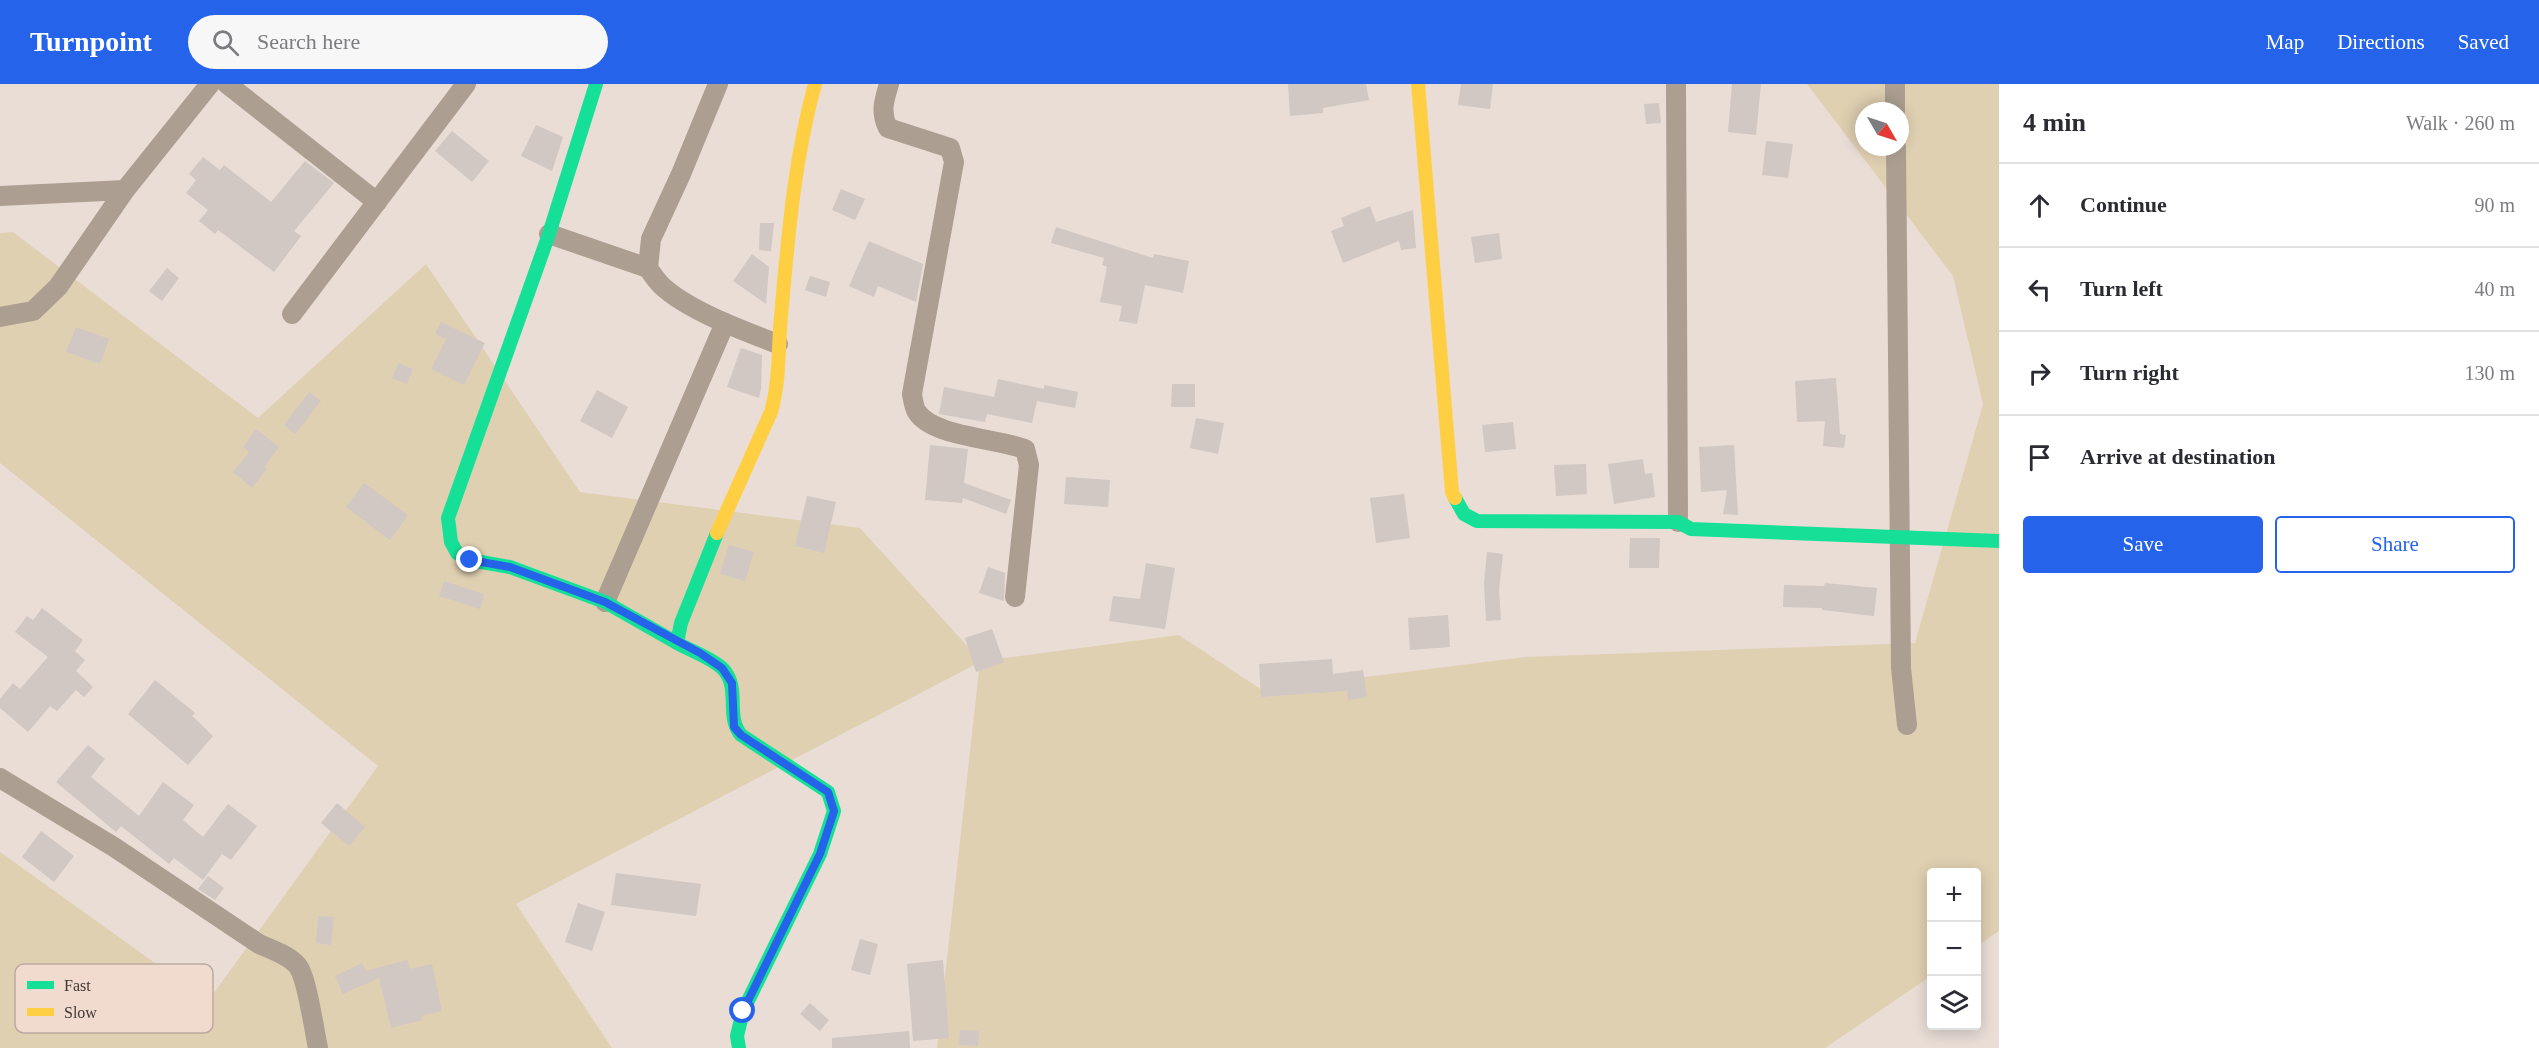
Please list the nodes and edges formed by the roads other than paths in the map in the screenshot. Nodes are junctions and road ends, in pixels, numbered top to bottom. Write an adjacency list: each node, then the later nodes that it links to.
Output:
1 (210, 84): 13 (street)
2 (227, 84): 15 (street)
3 (466, 84): 15 (street)
4 (596, 84): 16 (street)
5 (718, 84): 17 (street)
6 (814, 84): 21 (street)
7 (889, 84): 25 (street)
8 (1418, 84): 22 (street)
9 (1676, 84): 22 (street)
10 (1895, 84): 11 (street)
11 (1895, 102)
12 (1896, 156): 23 (street)
13 (125, 190): 14 (street); 19 (street)
14 (0, 196)
15 (377, 202): 18 (street)
16 (549, 234): 17 (street); 26 (street)
17 (648, 268): 20 (street)
18 (292, 314)
19 (0, 317)
20 (725, 323): 21 (street); 26 (street)
21 (778, 344): 27 (street)
22 (1678, 522): 23 (street)
23 (1901, 536): 24 (street); 28 (street)
24 (1999, 541)
25 (1015, 597)
26 (605, 602): 27 (street)
27 (677, 643): 31 (street)
28 (1907, 725)
29 (0, 778): 30 (street)
30 (318, 1048)
31 (739, 1048)

